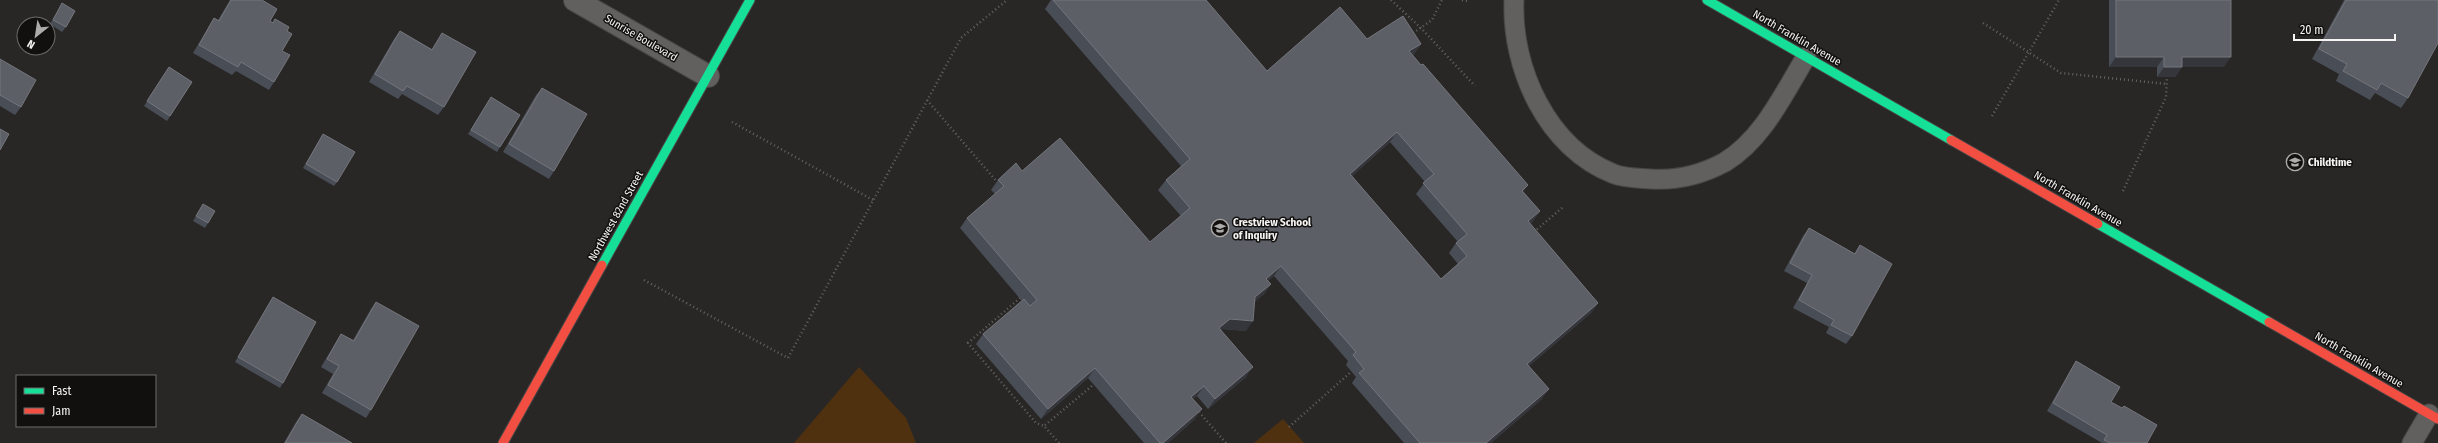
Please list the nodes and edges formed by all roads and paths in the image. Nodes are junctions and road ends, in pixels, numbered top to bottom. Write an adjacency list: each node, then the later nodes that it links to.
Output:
1 (575, 0): 16 (street, Sunrise Boulevard)
2 (750, 0): 16 (street, Northwest 82nd Street)
3 (1007, 0): 20 (path)
4 (1391, 0): 12 (path)
5 (1442, 0): 12 (path)
6 (1462, 0): 10 (path)
7 (1514, 0): 15 (lane)
8 (1707, 0): 15 (street, North Franklin Avenue)
9 (2059, 0): 14 (path)
10 (1468, 1)
11 (1983, 23): 14 (path)
12 (1421, 28): 13 (path); 19 (path)
13 (1410, 35)
14 (2030, 52): 18 (path); 21 (path)
15 (1806, 57): 33 (street, North Franklin Avenue)
16 (708, 76): 36 (street, Northwest 82nd Street)
17 (2167, 77): 18 (path)
18 (2167, 84): 24 (path)
19 (1475, 86)
20 (927, 100): 23 (path); 25 (path)
21 (1992, 116)
22 (732, 122): 25 (path)
23 (998, 183)
24 (2123, 191)
25 (873, 200): 28 (path)
26 (1562, 207): 27 (path)
27 (1533, 233)
28 (644, 280)
29 (1020, 298): 34 (path)
30 (1351, 372): 35 (path)
31 (1093, 385): 34 (path)
32 (1195, 408): 38 (path)
33 (2433, 416): 39 (lane)
34 (1044, 426): 37 (path)
35 (1289, 426)
36 (503, 443)
37 (1059, 443)
38 (1226, 443)
39 (2412, 443)

